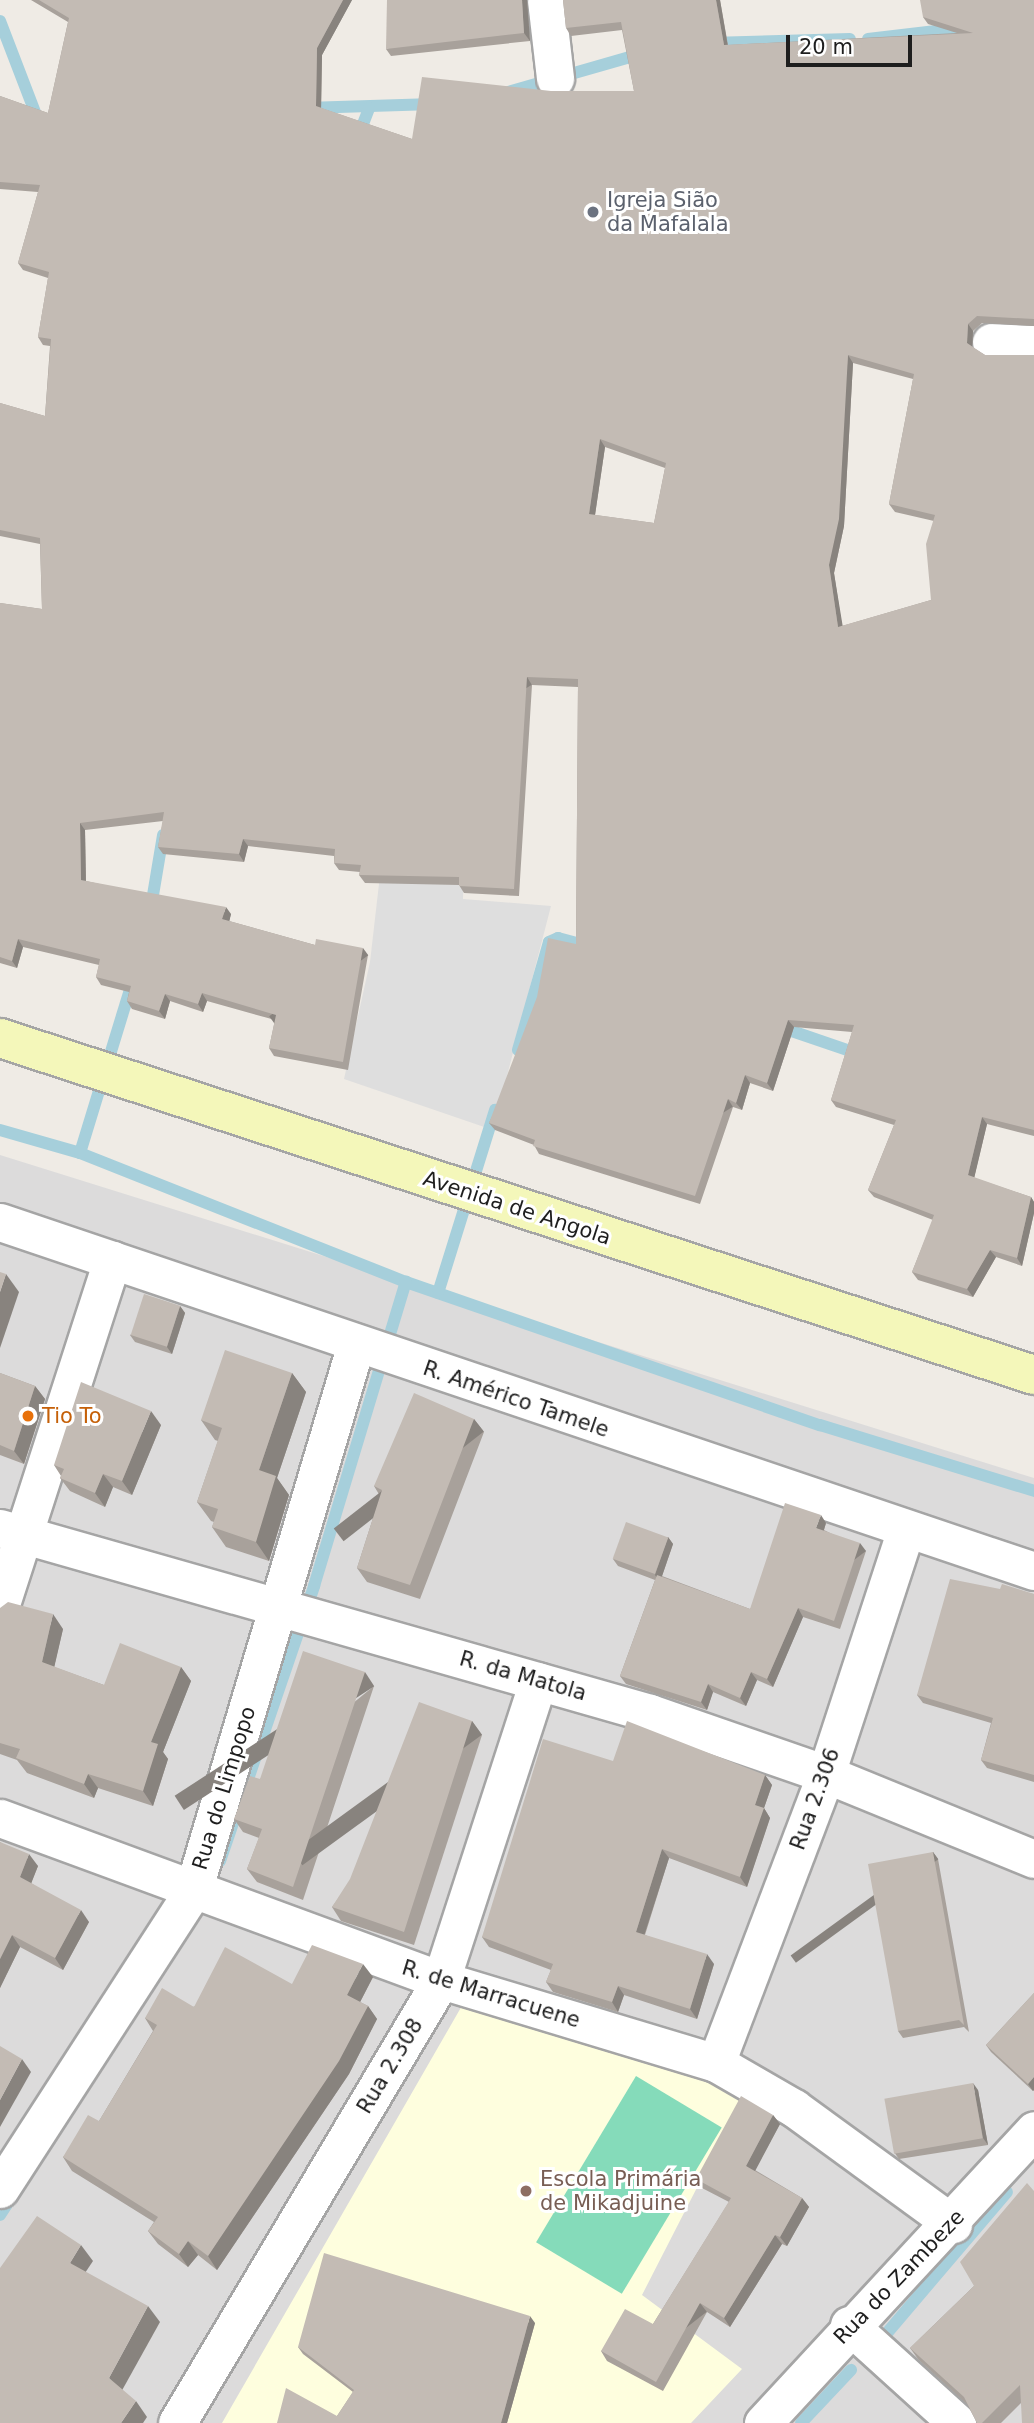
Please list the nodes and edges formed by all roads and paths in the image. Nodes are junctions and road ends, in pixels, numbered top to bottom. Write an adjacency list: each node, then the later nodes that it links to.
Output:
1 (546, 0): 2 (street)
2 (555, 78)
3 (991, 342): 4 (street)
4 (1034, 344)
5 (0, 1038): 9 (main road, Avenida de Angola)
6 (0, 1222): 7 (street, R. Américo Tamele)
7 (112, 1260): 8 (street, R. Américo Tamele); 10 (street)
8 (356, 1344): 11 (street, R. Américo Tamele); 14 (street, Rua do Limpopo)
9 (1034, 1376)
10 (13, 1532): 13 (street); 14 (street, R. da Matola)
11 (905, 1532): 12 (street, R. Américo Tamele); 16 (street, Rua 2.306)
12 (1034, 1572)
13 (0, 1607)
14 (278, 1607): 15 (street, R. da Matola); 19 (street, Rua do Limpopo)
15 (538, 1681): 16 (street, R. da Matola); 20 (street, Rua 2.308)
16 (826, 1774): 18 (street, R. da Matola); 21 (street, Rua 2.306)
17 (0, 1818): 19 (street, R. de Marracuene)
18 (1034, 1859)
19 (193, 1891): 20 (street, R. de Marracuene); 23 (street, Rua do Limpopo)
20 (441, 1980): 21 (street, R. de Marracuene); 26 (street, Rua 2.308)
21 (716, 2063): 24 (street, R. de Marracuene)
22 (1034, 2130): 24 (street, Rua do Zambeze)
23 (0, 2189)
24 (953, 2224): 25 (street, Rua do Zambeze)
25 (849, 2325): 27 (street, Rua do Zambeze); 28 (street)
26 (177, 2423)
27 (764, 2423)
28 (957, 2423)

